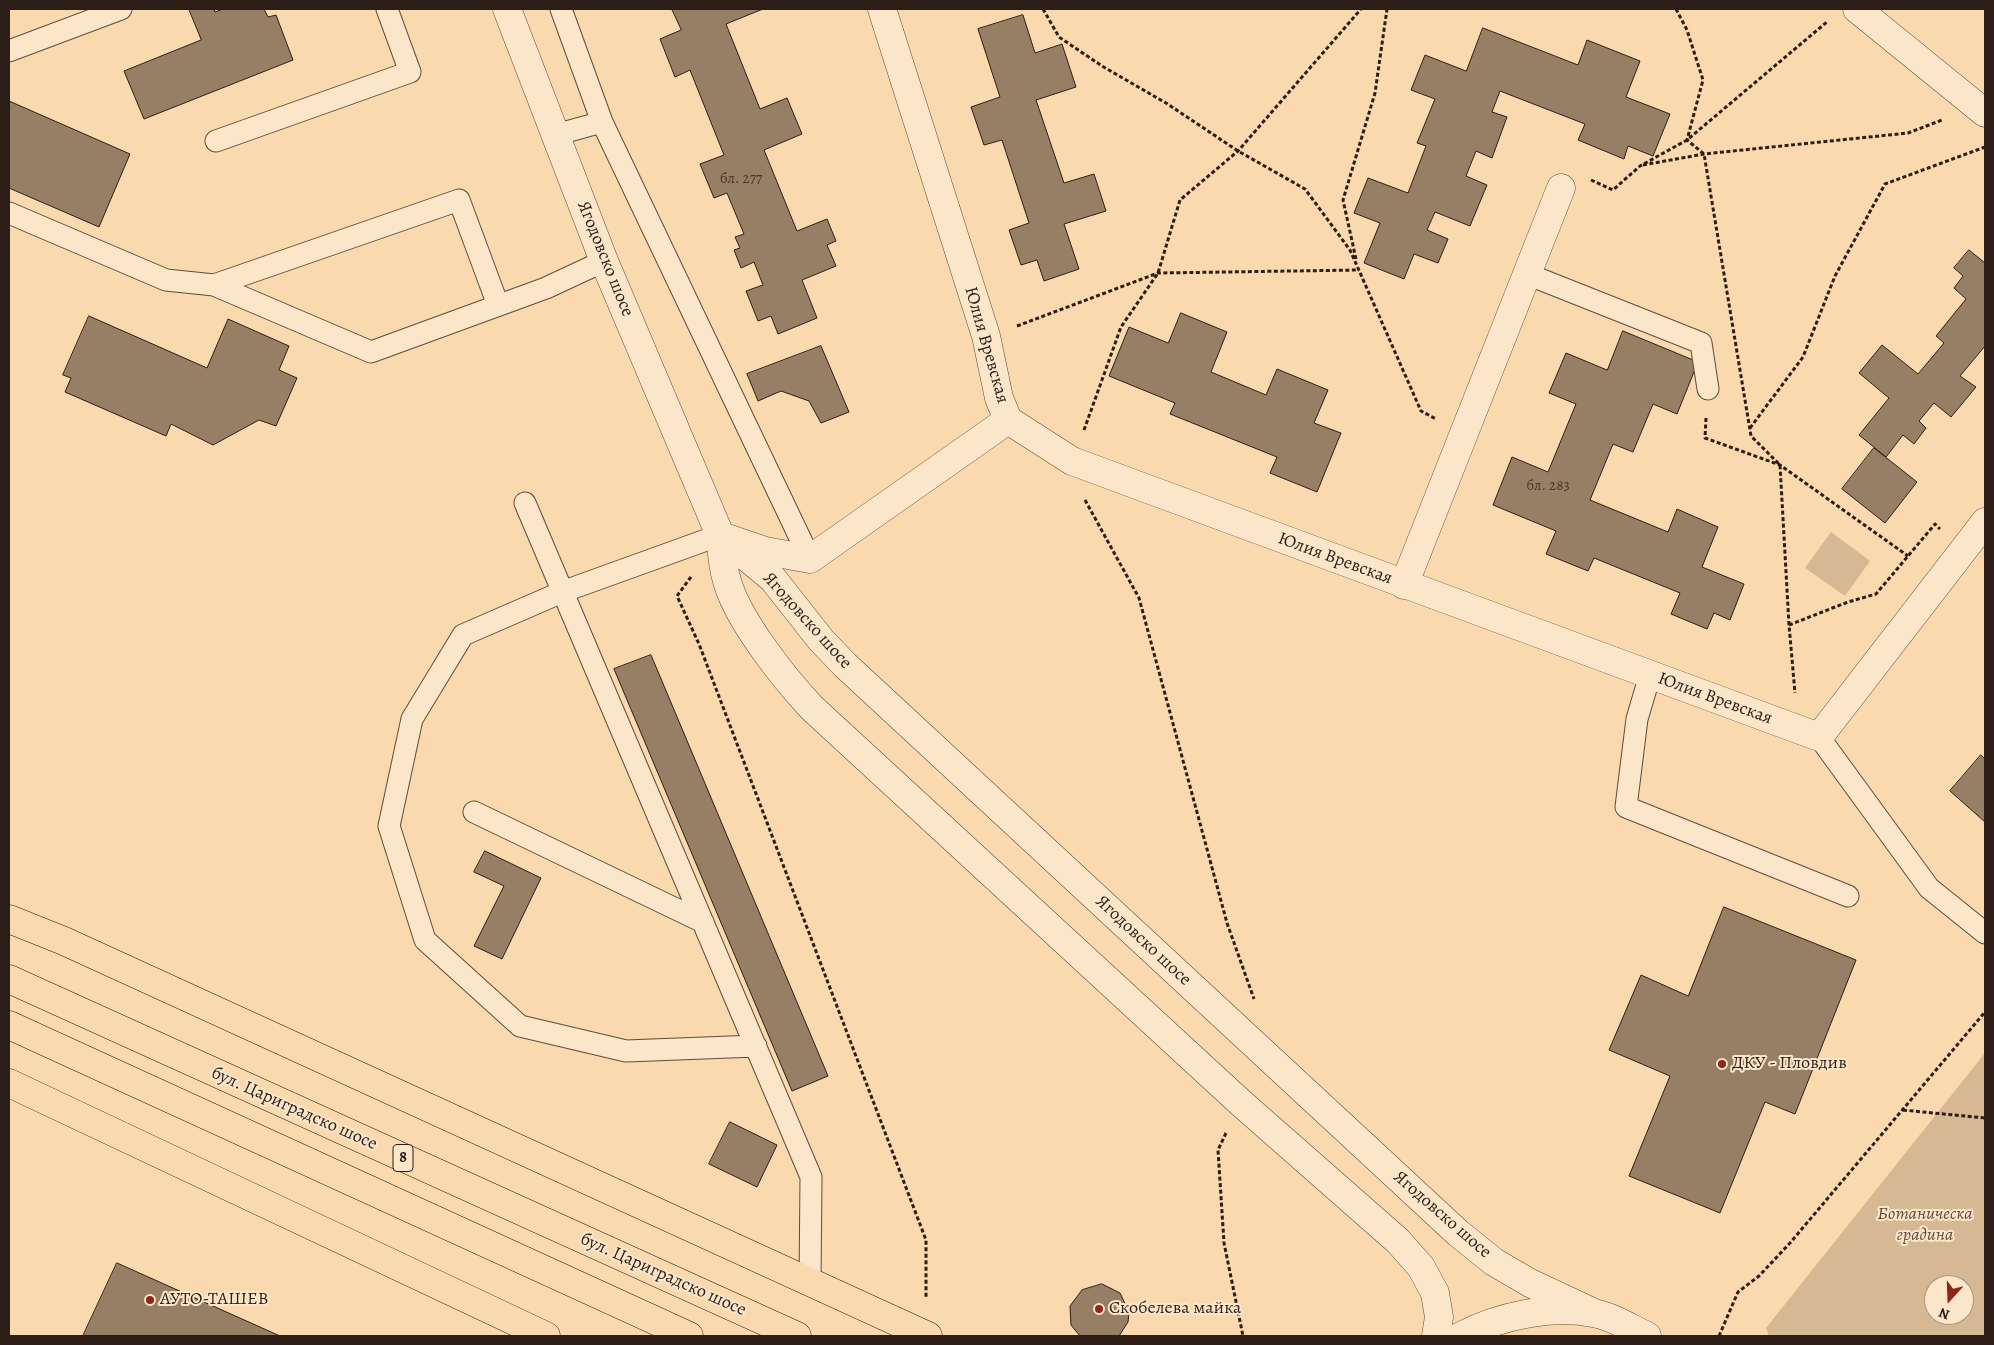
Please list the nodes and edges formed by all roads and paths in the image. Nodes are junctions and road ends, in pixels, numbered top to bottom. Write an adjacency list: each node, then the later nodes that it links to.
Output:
1 (121, 9): 11 (lane)
2 (387, 9): 16 (lane)
3 (507, 9): 14 (street, Ягодовско шосе)
4 (561, 9): 13 (lane)
5 (882, 9): 29 (street, Юлия Вревская)
6 (1043, 9): 18 (path)
7 (1361, 9): 18 (path)
8 (1387, 9): 24 (path)
9 (1676, 9): 15 (path)
10 (1845, 12): 12 (street); 15 (path)
11 (9, 51)
12 (1980, 109): 19 (path)
13 (602, 122): 14 (lane); 41 (lane)
14 (555, 134): 23 (street, Ягодовско шосе)
15 (1687, 140): 19 (path); 20 (path)
16 (216, 141)
17 (1985, 147): 32 (path)
18 (1238, 151): 24 (path); 25 (path)
19 (1704, 154): 20 (path); 32 (path)
20 (1640, 166): 21 (path)
21 (1561, 188): 26 (street)
22 (9, 213): 27 (lane)
23 (604, 262): 28 (lane); 38 (street, Ягодовско шосе)
24 (1358, 268): 25 (path); 33 (path)
25 (1158, 273): 29 (path); 34 (path)
26 (1527, 274): 30 (lane); 33 (street)
27 (214, 285): 28 (lane); 28 (lane)
28 (498, 305)
29 (986, 336): 31 (street, Юлия Вревская)
30 (1708, 389): 35 (path)
31 (1008, 420): 34 (street, Юлия Вревская); 41 (street)
32 (1750, 429): 35 (path)
33 (1464, 432): 42 (street)
34 (1072, 461): 42 (street, Юлия Вревская); 56 (path)
35 (1780, 465): 40 (path); 44 (path)
36 (525, 504): 43 (lane)
37 (1985, 522): 39 (street)
38 (720, 535): 41 (street); 43 (lane); 56 (street, Ягодовско шосе); 59 (street, Ягодовско шосе); 63 (path)
39 (1964, 548): 40 (path); 47 (street)
40 (1908, 556): 44 (path)
41 (810, 560)
42 (1404, 585): 45 (street, Юлия Вревская)
43 (562, 592): 51 (lane); 57 (lane)
44 (1788, 625): 46 (path)
45 (1650, 675): 46 (street, Юлия Вревская); 49 (lane)
46 (1785, 725): 47 (street, Юлия Вревская)
47 (1819, 737): 52 (lane)
48 (474, 812): 51 (lane)
49 (1848, 896)
50 (9, 919): 62 (main road)
51 (703, 922): 57 (lane)
52 (1985, 933)
53 (9, 980): 67 (main road, бул. Цариградско шосе / 8)
54 (1985, 1012): 60 (path)
55 (9, 1025): 66 (main road)
56 (1255, 1045): 64 (street, Ягодовско шосе)
57 (756, 1046): 62 (lane)
58 (9, 1083): 65 (main road)
59 (1241, 1103): 69 (path); 70 (street, Ягодовско шосе)
60 (1903, 1110): 61 (path); 73 (path)
61 (1985, 1118)
62 (810, 1284): 68 (main road)
63 (926, 1300)
64 (1594, 1313): 71 (street); 72 (street, Ягодовско шосе)
65 (546, 1336)
66 (688, 1336)
67 (797, 1336)
68 (928, 1336)
69 (1243, 1336)
70 (1436, 1336)
71 (1461, 1336)
72 (1647, 1336)
73 (1719, 1336)

